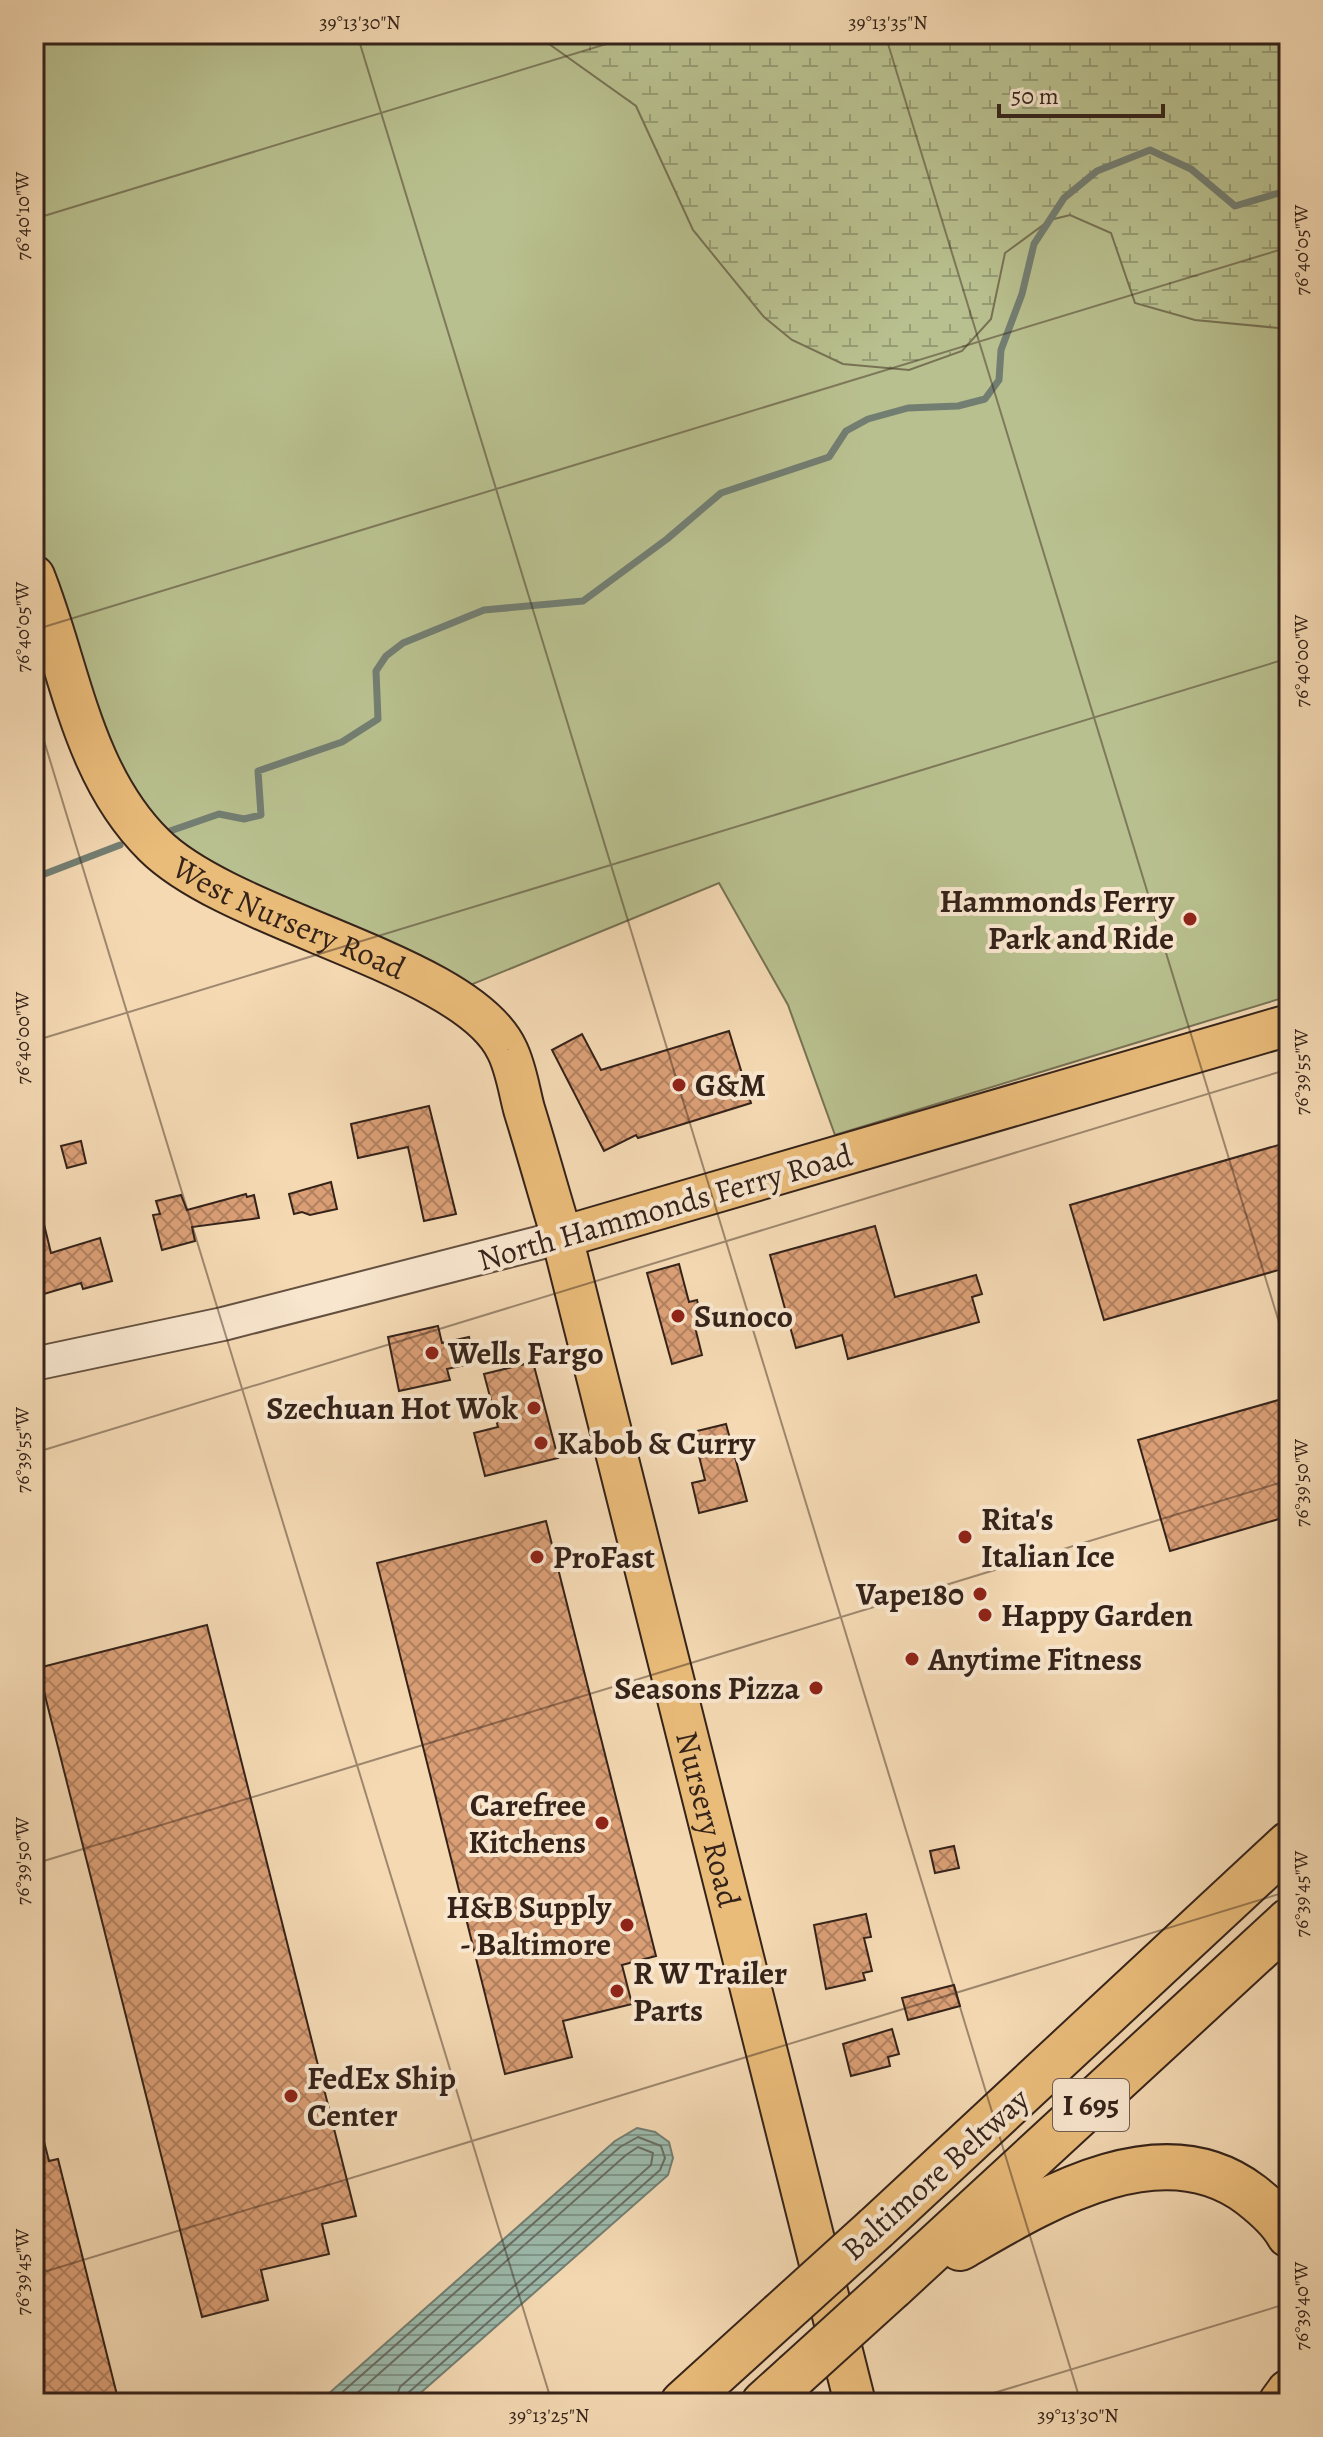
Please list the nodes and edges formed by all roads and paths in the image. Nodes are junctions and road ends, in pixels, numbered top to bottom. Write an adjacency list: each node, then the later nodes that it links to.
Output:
1 (34, 576): 3 (main road, West Nursery Road)
2 (1289, 1025): 3 (main road, North Hammonds Ferry Road)
3 (562, 1237): 4 (street, North Hammonds Ferry Road); 14 (main road, Nursery Road)
4 (34, 1364)
5 (1289, 1814): 8 (highway)
6 (1289, 1844): 8 (highway, Baltimore Beltway / I 695)
7 (1289, 1921): 10 (highway, Baltimore Beltway / I 695)
8 (1173, 1955): 13 (highway, Baltimore Beltway / I 695, bridge)
9 (1289, 2235): 10 (highway)
10 (892, 2287): 11 (highway, Baltimore Beltway / I 695, bridge)
11 (779, 2389)
12 (1289, 2392): 15 (highway)
13 (683, 2403)
14 (855, 2403)
15 (1281, 2403)

